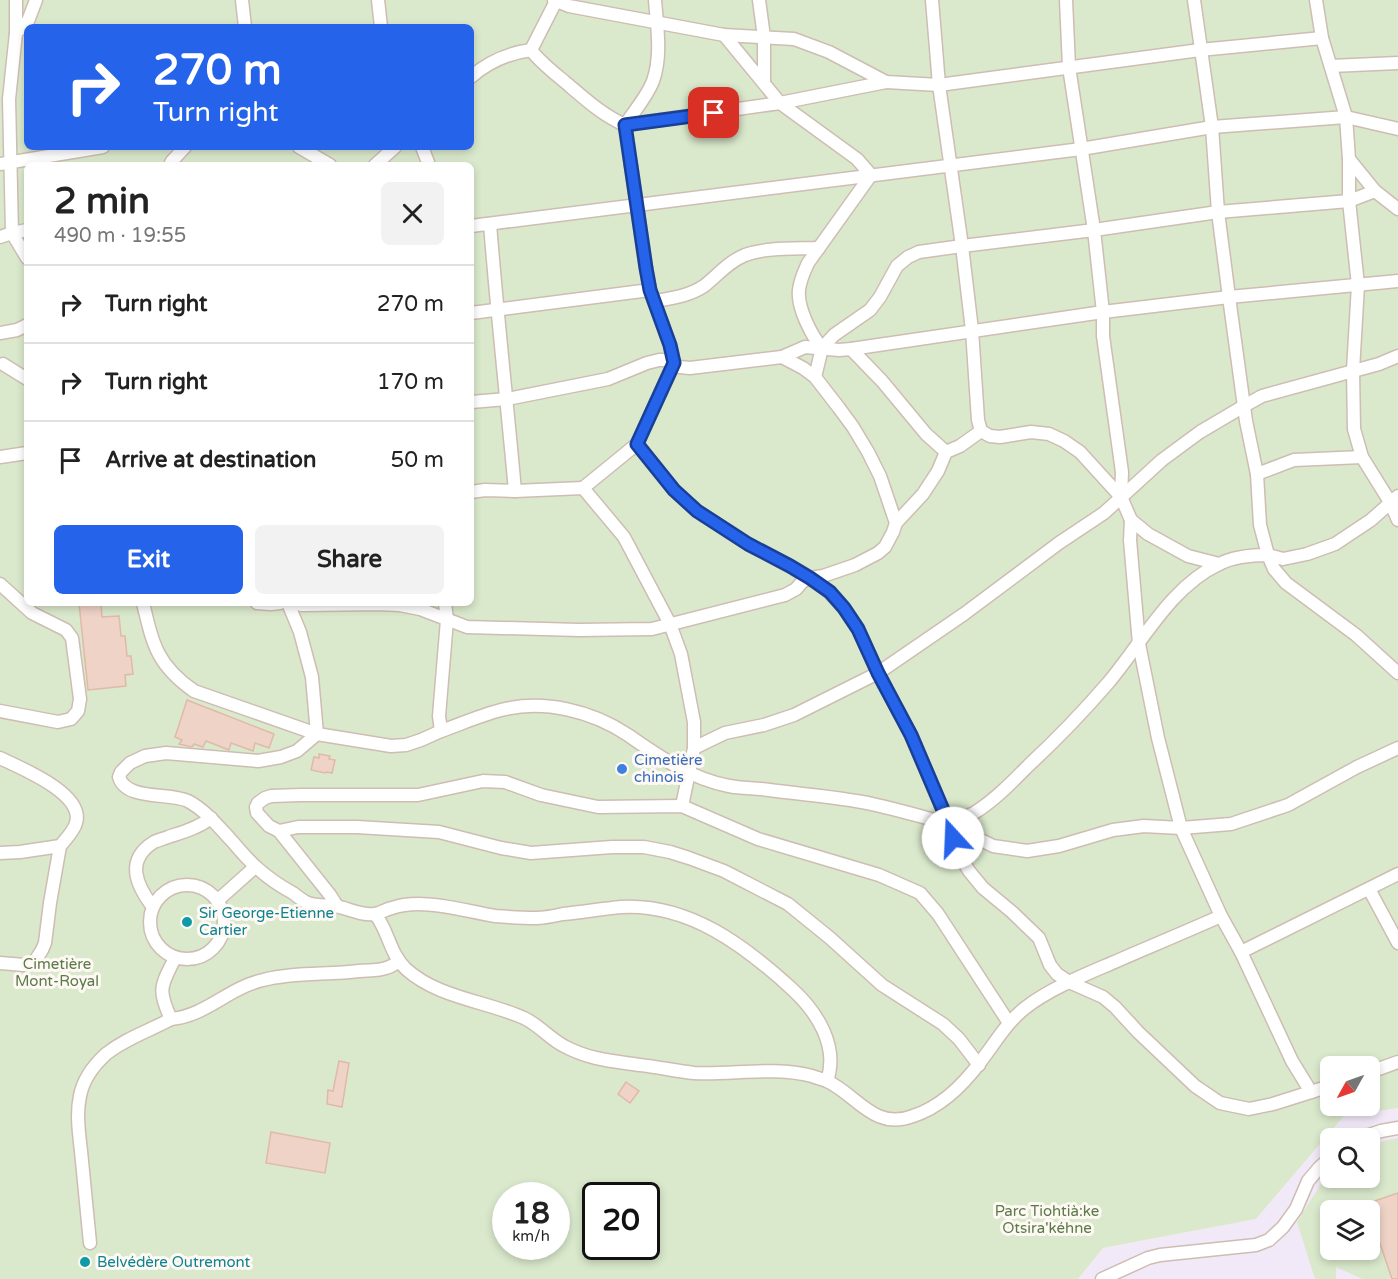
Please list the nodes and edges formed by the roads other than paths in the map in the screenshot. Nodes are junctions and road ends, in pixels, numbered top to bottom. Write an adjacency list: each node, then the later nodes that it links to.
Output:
1 (16, 0): 18 (lane)
2 (36, 0): 14 (lane)
3 (242, 0): 15 (lane)
4 (378, 0): 16 (lane)
5 (655, 0): 13 (lane)
6 (759, 0): 20 (lane)
7 (932, 0): 30 (lane)
8 (1066, 0): 26 (lane)
9 (1194, 0): 23 (lane)
10 (1316, 0): 21 (lane)
11 (555, 1): 12 (lane); 22 (lane)
12 (586, 4): 13 (lane)
13 (657, 22): 19 (lane); 33 (lane)
14 (25, 24)
15 (245, 24)
16 (381, 24)
17 (24, 25): 18 (lane)
18 (16, 33): 45 (lane)
19 (724, 35): 20 (lane); 29 (lane)
20 (764, 37): 28 (lane); 29 (lane)
21 (1322, 38): 23 (lane); 25 (lane)
22 (531, 50): 27 (lane); 33 (lane)
23 (1200, 50): 26 (lane); 34 (lane)
24 (1398, 63): 25 (lane)
25 (1330, 66): 32 (lane)
26 (1069, 67): 30 (lane); 36 (lane)
27 (474, 74)
28 (886, 82): 30 (lane); 31 (lane)
29 (764, 83): 31 (lane)
30 (939, 85): 46 (lane)
31 (780, 103): 33 (lane); 47 (lane)
32 (1346, 117): 34 (lane); 35 (lane); 41 (lane)
33 (625, 125): 50 (lane)
34 (1212, 127): 36 (lane); 52 (lane)
35 (1398, 129)
36 (1081, 149): 46 (lane); 56 (lane)
37 (85, 150): 45 (lane)
38 (182, 150): 42 (lane)
39 (303, 150): 43 (lane)
40 (392, 150): 44 (lane)
41 (1349, 159): 48 (lane); 49 (lane)
42 (171, 162)
43 (324, 162)
44 (378, 162)
45 (5, 163): 57 (lane)
46 (950, 165): 47 (lane); 58 (lane)
47 (871, 175): 50 (lane); 59 (lane)
48 (1375, 191): 49 (lane); 51 (lane)
49 (1349, 201): 52 (lane); 62 (lane)
50 (636, 205): 53 (lane); 63 (lane)
51 (1398, 209)
52 (1218, 212): 56 (lane); 64 (lane)
53 (490, 224): 54 (lane); 65 (lane)
54 (474, 226)
55 (24, 231): 57 (lane)
56 (1094, 231): 58 (lane); 66 (lane)
57 (6, 235): 60 (lane)
58 (962, 246): 69 (lane); 71 (lane)
59 (819, 248): 63 (lane); 71 (lane)
60 (24, 255)
61 (1398, 281): 62 (lane)
62 (1358, 285): 64 (lane); 77 (lane)
63 (653, 295): 65 (lane); 75 (lane)
64 (1229, 297): 66 (lane); 82 (lane)
65 (497, 309): 67 (lane); 80 (lane)
66 (1104, 312): 69 (lane); 93 (lane)
67 (474, 313)
68 (24, 326): 70 (lane)
69 (972, 330): 72 (lane); 83 (lane)
70 (0, 333)
71 (822, 348): 72 (lane); 74 (lane); 79 (lane)
72 (851, 349): 85 (lane)
73 (1398, 356): 77 (lane)
74 (782, 357): 75 (lane); 79 (lane)
75 (674, 363): 80 (lane); 84 (lane)
76 (1, 364): 78 (lane)
77 (1353, 370): 82 (lane); 88 (lane)
78 (24, 377)
79 (815, 377): 97 (lane)
80 (507, 399): 81 (lane); 91 (lane)
81 (474, 402)
82 (1244, 406): 89 (lane); 93 (lane)
83 (981, 431): 85 (lane); 93 (lane)
84 (637, 444): 90 (lane); 100 (lane)
85 (946, 452): 97 (lane)
86 (24, 453): 87 (lane)
87 (0, 457)
88 (1362, 457): 89 (lane); 94 (lane)
89 (1257, 474): 98 (lane)
90 (583, 488): 91 (lane); 109 (lane)
91 (515, 491): 92 (lane)
92 (474, 492)
93 (1121, 497): 95 (lane); 111 (lane)
94 (1396, 500): 96 (lane); 98 (lane)
95 (1131, 520): 99 (lane); 110 (lane)
96 (1398, 520)
97 (896, 524): 100 (lane)
98 (1268, 555): 99 (lane); 112 (lane)
99 (1219, 564): 110 (lane)
100 (810, 578): 109 (lane); 111 (lane)
101 (0, 584): 103 (lane)
102 (24, 606): 113 (lane)
103 (24, 606)
104 (143, 606): 115 (lane)
105 (289, 606): 115 (lane)
106 (405, 606): 108 (lane)
107 (445, 606): 108 (lane)
108 (447, 620): 109 (lane); 114 (lane)
109 (670, 624): 116 (lane)
110 (1139, 644): 122 (lane); 123 (lane)
111 (878, 673): 116 (lane); 122 (lane)
112 (1398, 673)
113 (0, 711)
114 (441, 731): 115 (lane); 119 (lane)
115 (317, 734): 121 (lane)
116 (694, 748): 119 (lane)
117 (1398, 748): 123 (lane)
118 (0, 758): 125 (lane)
119 (688, 772): 120 (lane); 122 (lane)
120 (682, 806): 124 (lane); 142 (lane)
121 (211, 818): 127 (lane); 132 (lane)
122 (949, 824): 123 (lane); 140 (lane)
123 (1181, 828): 134 (lane)
124 (279, 831): 131 (lane); 144 (lane)
125 (60, 846): 126 (lane); 139 (lane)
126 (0, 853)
127 (255, 867): 130 (lane); 131 (lane)
128 (1398, 874): 129 (lane)
129 (1369, 889): 135 (lane); 136 (lane)
130 (217, 900): 132 (lane); 137 (lane)
131 (337, 906): 133 (lane)
132 (153, 907): 137 (lane)
133 (375, 914): 138 (lane); 146 (lane)
134 (1221, 916): 136 (lane); 140 (lane)
135 (1398, 943)
136 (1241, 952): 148 (lane)
137 (176, 958): 141 (lane)
138 (399, 962): 141 (lane); 146 (lane)
139 (0, 963)
140 (1069, 982): 142 (lane); 148 (lane)
141 (171, 1019): 152 (lane)
142 (1009, 1023): 144 (lane)
143 (1398, 1062): 145 (lane)
144 (979, 1065): 146 (lane)
145 (1380, 1068)
146 (827, 1081)
147 (1320, 1089): 148 (lane)
148 (1311, 1092)
149 (1398, 1128): 150 (lane)
150 (1380, 1131)
151 (1320, 1167): 153 (lane)
152 (90, 1243)
153 (1102, 1279)

